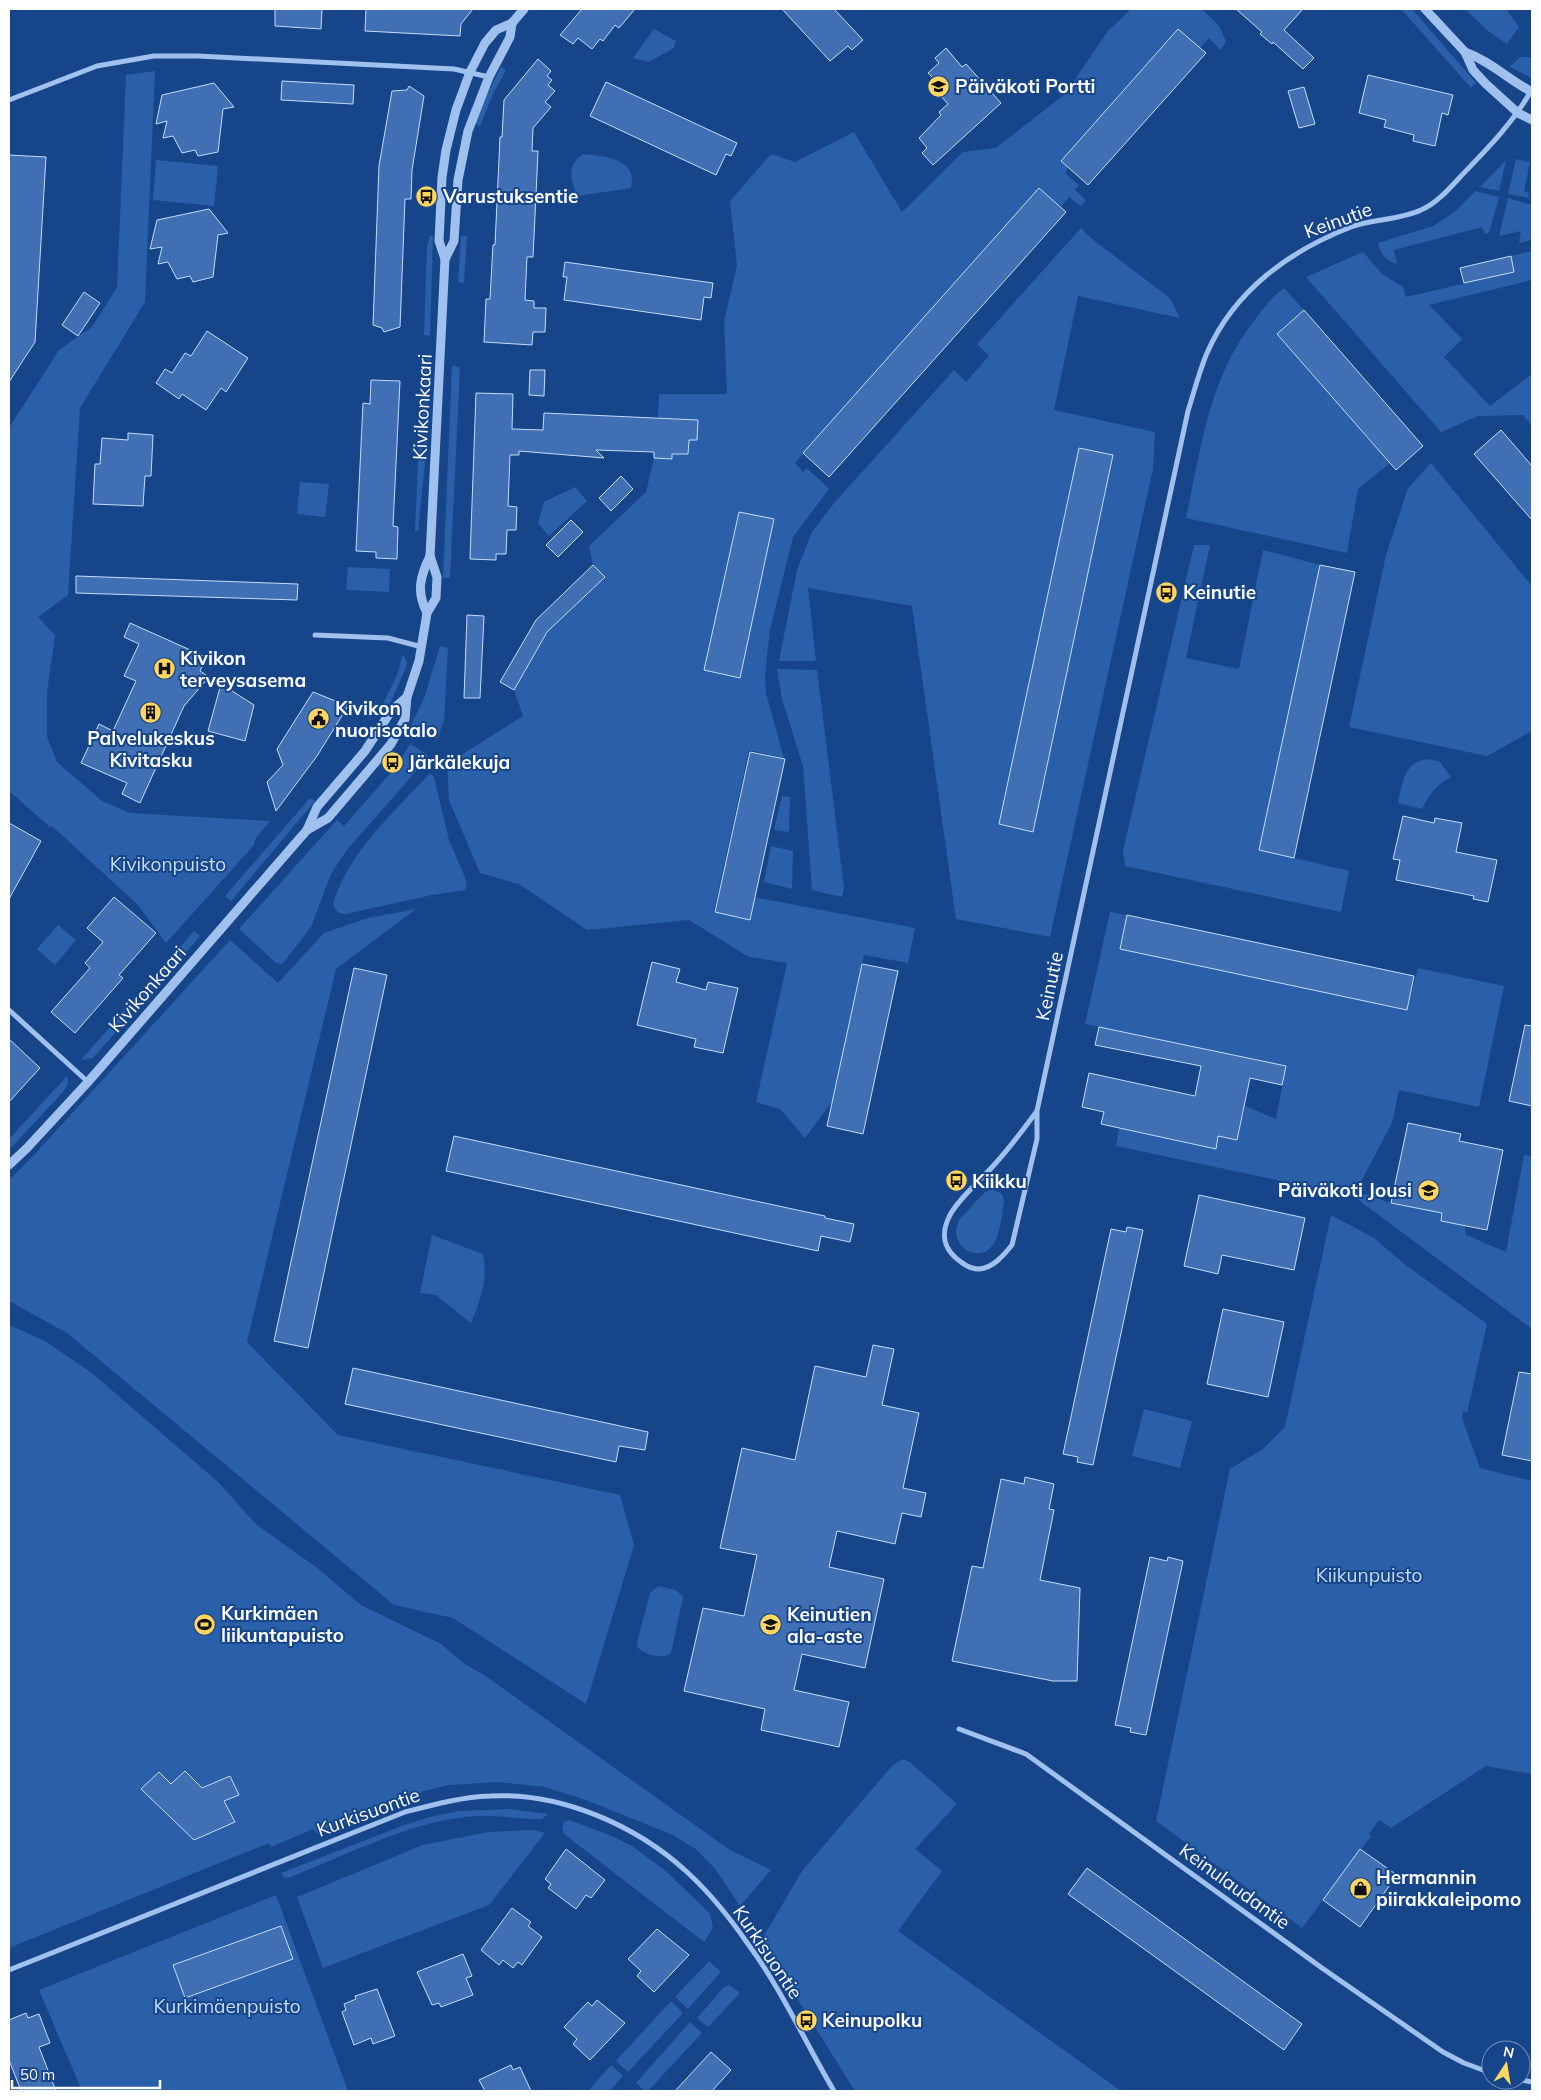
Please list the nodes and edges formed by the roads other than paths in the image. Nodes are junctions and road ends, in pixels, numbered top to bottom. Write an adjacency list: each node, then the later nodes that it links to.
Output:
1 (524, 9): 3 (street, Kivikonkaari)
2 (1425, 9): 4 (street)
3 (512, 23): 5 (street, Kivikonkaari); 6 (street, Kivikonkaari)
4 (1465, 52): 7 (street); 9 (street)
5 (470, 72): 6 (street); 8 (street); 11 (street, Kivikonkaari)
6 (489, 77): 11 (street, Kivikonkaari)
7 (1532, 91): 9 (street, Keinutie)
8 (9, 100)
9 (1518, 113): 10 (street); 20 (street, Keinutie)
10 (1532, 120)
11 (446, 259): 12 (street, Kivikonkaari)
12 (430, 556): 13 (street, Kivikonkaari); 13 (street, Kivikonkaari)
13 (427, 613): 15 (street, Kivikonkaari)
14 (315, 635): 15 (street)
15 (422, 647): 16 (street, Kivikonkaari)
16 (407, 696): 17 (street, Kivikonkaari); 17 (street, Kivikonkaari)
17 (307, 830): 19 (street, Kivikonkaari)
18 (9, 1010): 19 (street)
19 (88, 1082): 21 (street, Kivikonkaari)
20 (1037, 1112): 20 (street, Keinutie)
21 (9, 1165)
22 (959, 1728): 24 (street, Keinulaudantie)
23 (9, 1970): 25 (street, Kurkisuontie)
24 (1481, 2069)
25 (834, 2091)

